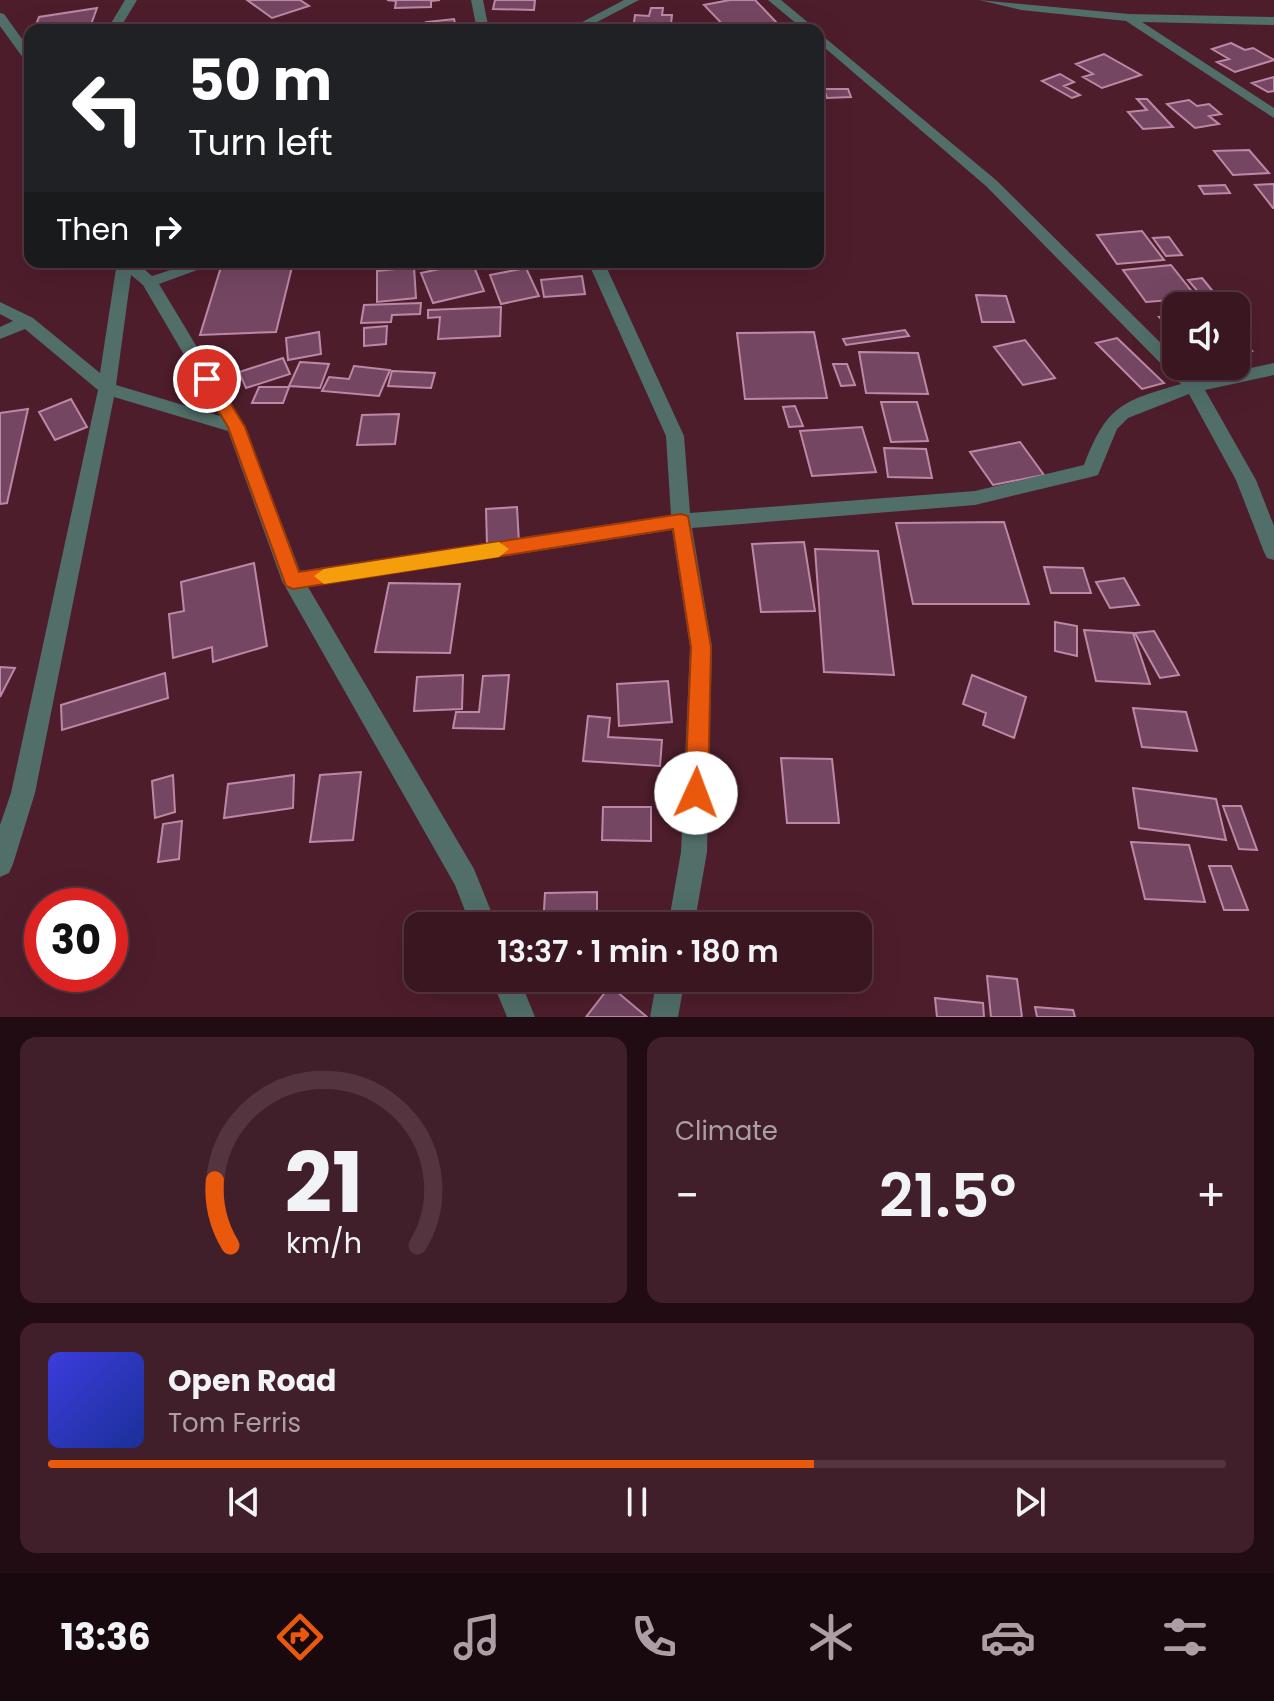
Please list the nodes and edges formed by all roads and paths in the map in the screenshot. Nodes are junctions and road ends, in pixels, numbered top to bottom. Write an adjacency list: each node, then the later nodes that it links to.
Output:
1 (131, 0): 9 (street)
2 (477, 0): 10 (street)
3 (633, 0): 11 (street)
4 (774, 0): 12 (street)
5 (985, 0): 7 (street)
6 (0, 17): 14 (street)
7 (1129, 18): 8 (street); 15 (street)
8 (1274, 21)
9 (117, 24)
10 (482, 24)
11 (585, 24)
12 (804, 24)
13 (824, 41): 25 (street)
14 (24, 51)
15 (1274, 114)
16 (125, 268): 26 (street)
17 (133, 268): 20 (street)
18 (192, 268): 20 (street)
19 (599, 268): 28 (street)
20 (149, 282): 27 (street)
21 (0, 307): 22 (street)
22 (27, 322): 23 (street); 26 (street)
23 (0, 333)
24 (1274, 369): 25 (street)
25 (1194, 386): 28 (street); 29 (street)
26 (107, 388): 27 (street); 31 (street)
27 (236, 427): 30 (street)
28 (681, 521): 30 (street); 33 (street)
29 (1274, 552)
30 (293, 581): 32 (street)
31 (0, 864)
32 (478, 912)
33 (683, 912)
34 (511, 992): 36 (street)
35 (668, 992): 37 (street)
36 (521, 1017)
37 (664, 1017)

